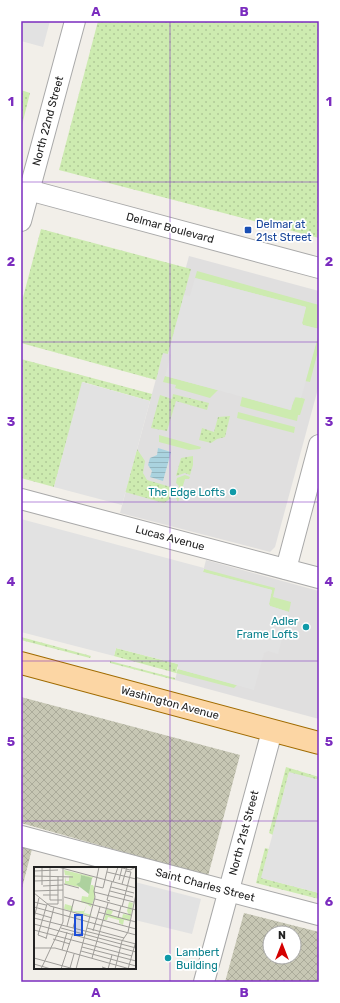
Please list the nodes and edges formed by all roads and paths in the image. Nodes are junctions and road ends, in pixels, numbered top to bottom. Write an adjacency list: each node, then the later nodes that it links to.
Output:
1 (75, 21): 2 (street, North 22nd Street)
2 (25, 189): 3 (street, North 22nd Street); 4 (street, Delmar Boulevard)
3 (21, 220)
4 (319, 268)
5 (319, 445): 7 (street)
6 (21, 499): 7 (street, Lucas Avenue)
7 (286, 569): 8 (street, Lucas Avenue)
8 (319, 578)
9 (21, 662): 10 (main road, Washington Avenue)
10 (272, 731): 11 (main road, Washington Avenue); 13 (street, North 21st Street)
11 (319, 743)
12 (21, 836): 13 (street, Saint Charles Street)
13 (228, 891): 14 (street, Saint Charles Street); 15 (street, North 21st Street)
14 (319, 916)
15 (204, 982)

